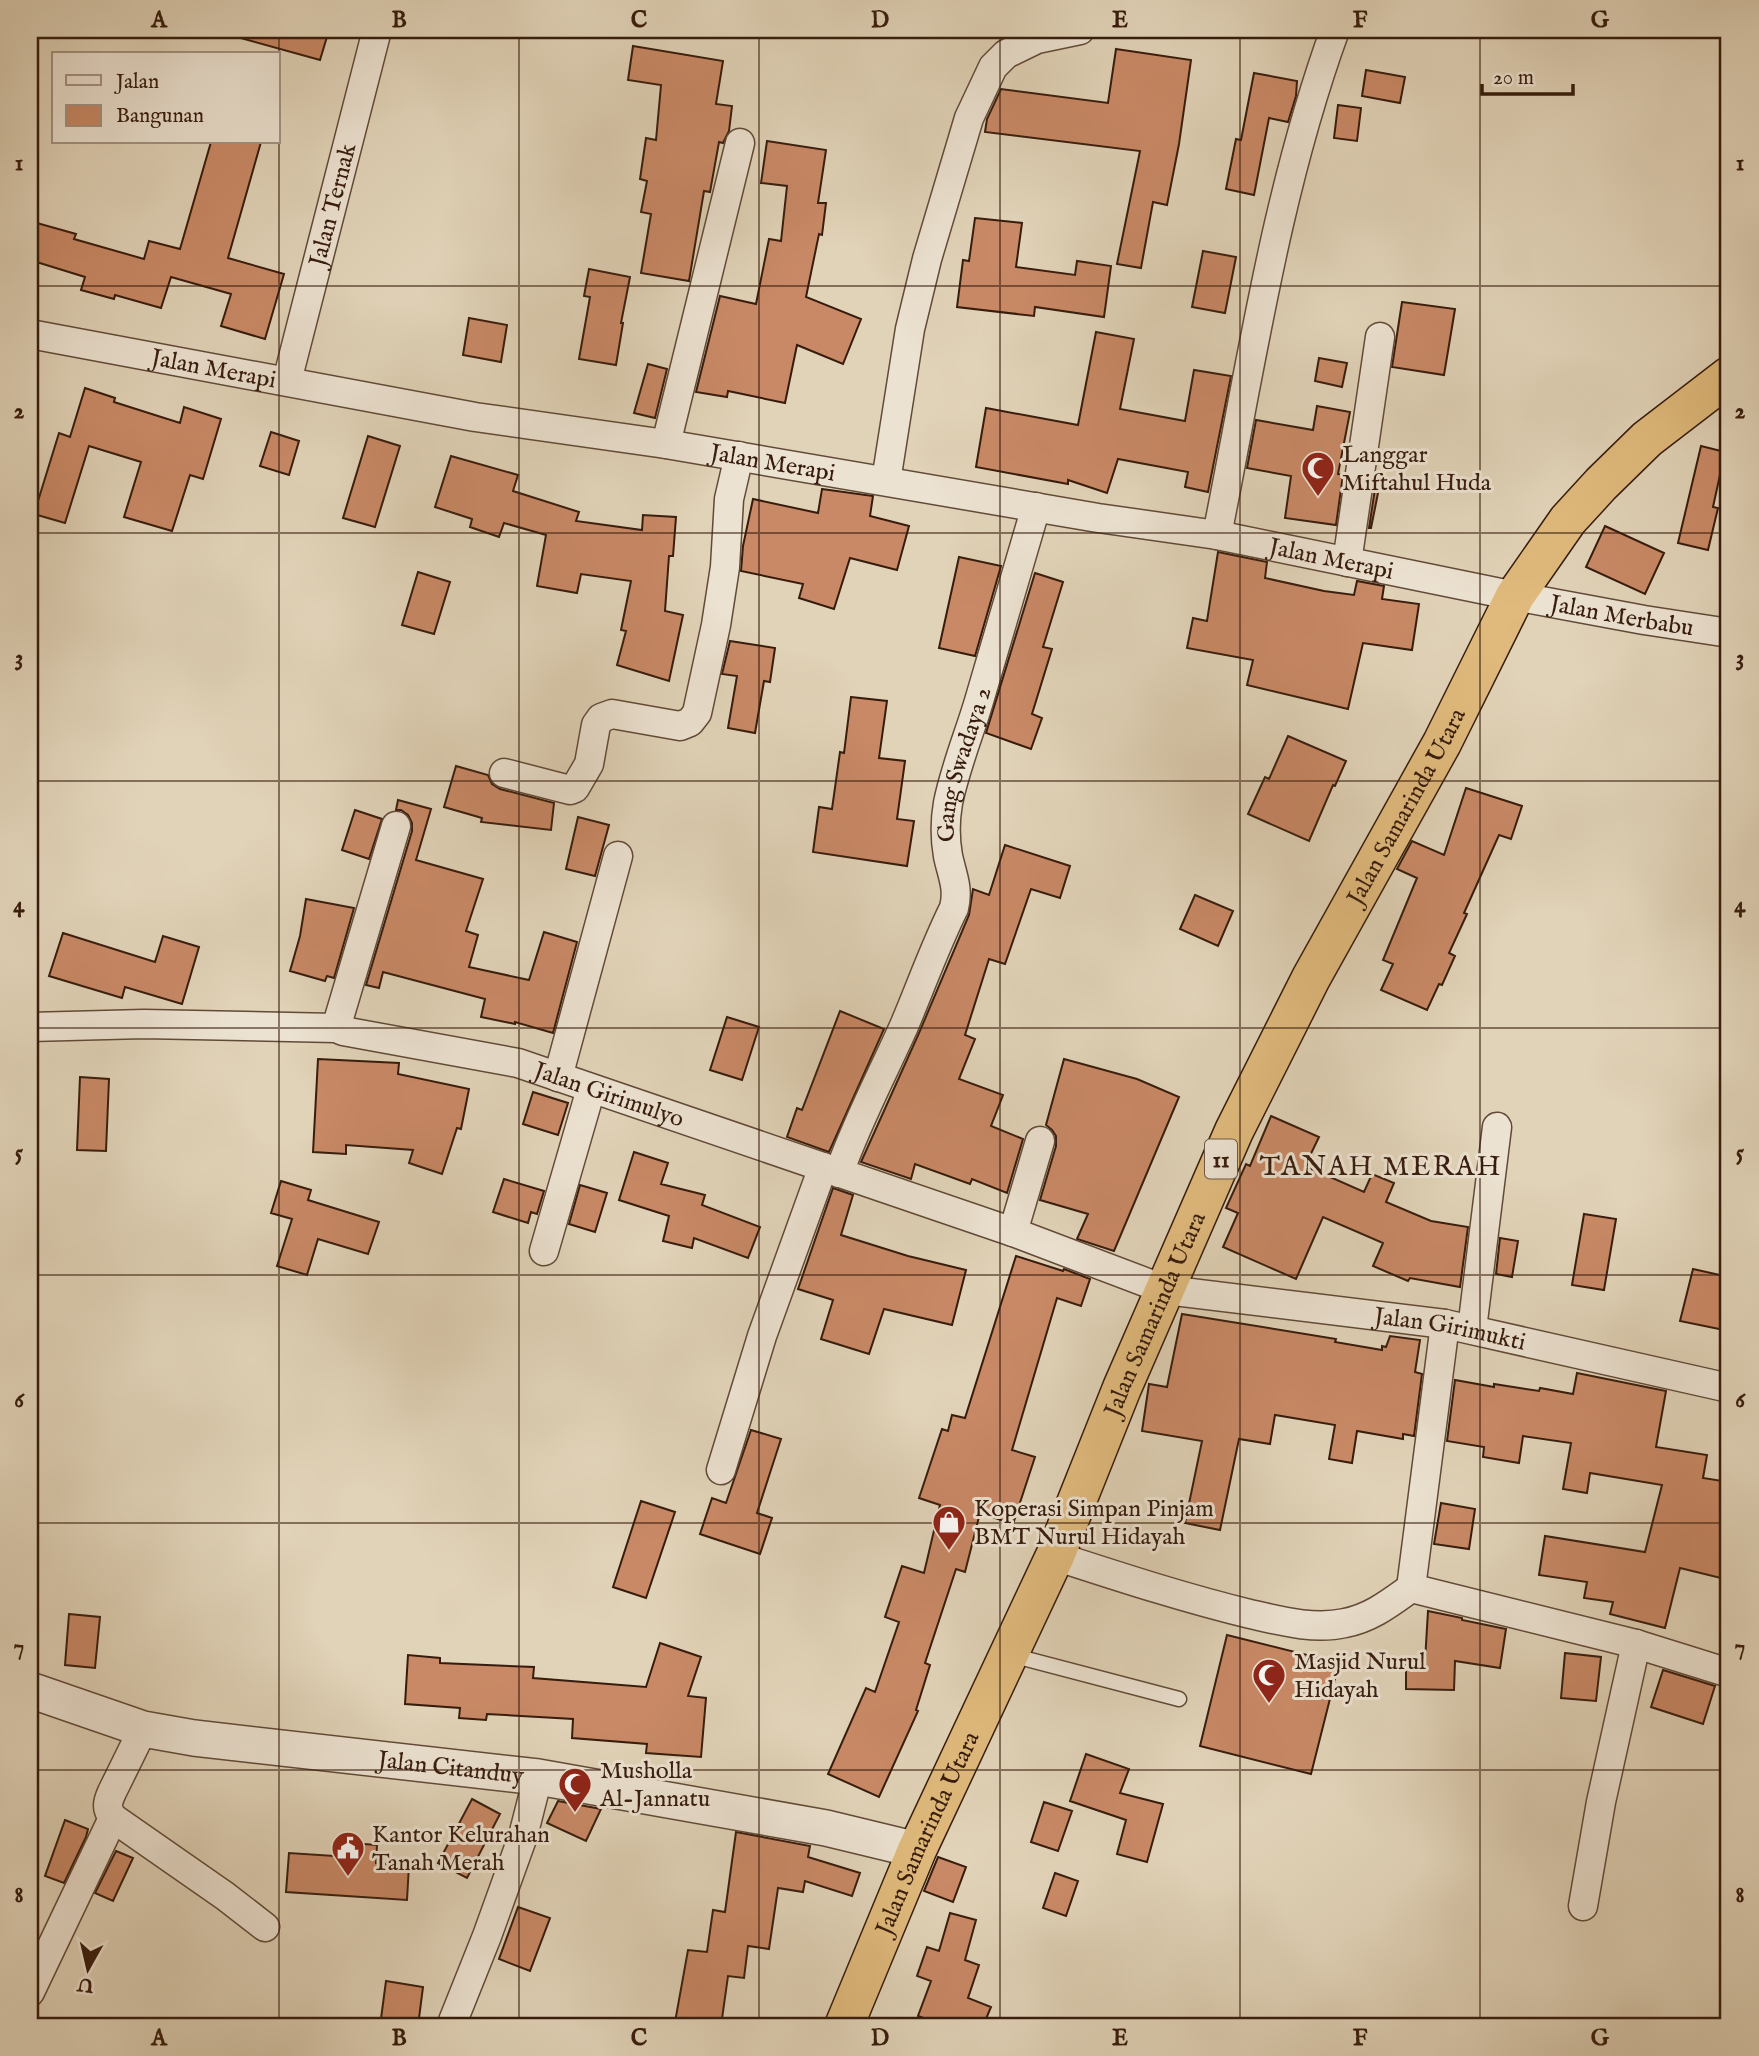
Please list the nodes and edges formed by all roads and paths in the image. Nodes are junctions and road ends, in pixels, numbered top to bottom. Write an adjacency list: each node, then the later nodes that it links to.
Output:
1 (377, 30): 8 (street, Jalan Ternak)
2 (1080, 30): 11 (street)
3 (1335, 30): 13 (street)
4 (740, 142): 9 (street)
5 (30, 334): 8 (street, Jalan Merapi)
6 (1380, 337): 14 (street)
7 (1729, 376): 15 (highway, Jalan Samarinda Utara / 11)
8 (286, 381): 9 (street, Jalan Merapi)
9 (666, 444): 10 (street, Jalan Merapi)
10 (739, 456): 11 (street, Jalan Merapi); 17 (street)
11 (886, 481): 12 (street, Jalan Merapi)
12 (1036, 507): 13 (street, Jalan Merapi); 26 (street, Gang Swadaya 2)
13 (1217, 535): 14 (street, Jalan Merapi)
14 (1348, 562): 15 (street, Jalan Merapi)
15 (1516, 596): 16 (street, Jalan Merbabu); 29 (highway, Jalan Samarinda Utara / 11)
16 (1729, 633)
17 (504, 773)
18 (396, 826): 21 (street)
19 (618, 856): 22 (street)
20 (30, 1027): 21 (street, Jalan Girimulyo)
21 (336, 1028): 22 (street, Jalan Girimulyo)
22 (558, 1077): 23 (street, Jalan Girimulyo)
23 (591, 1089): 26 (street, Jalan Girimulyo); 28 (street)
24 (1497, 1127): 30 (street)
25 (1040, 1141): 27 (street)
26 (831, 1170): 27 (street, Jalan Girimulyo); 32 (street, Gang Swadaya 2)
27 (1013, 1232): 29 (street, Jalan Girimulyo)
28 (544, 1251)
29 (1166, 1290): 30 (street, Jalan Girimukti); 33 (highway, Jalan Samarinda Utara / 11)
30 (1459, 1327): 31 (street, Jalan Girimukti); 34 (street)
31 (1729, 1388)
32 (721, 1470)
33 (1055, 1556): 34 (street); 36 (highway, Jalan Samarinda Utara / 11)
34 (1410, 1588): 35 (street)
35 (1636, 1644): 37 (street); 44 (street)
36 (1010, 1654): 39 (lane); 43 (highway, Jalan Samarinda Utara / 11)
37 (1729, 1673)
38 (30, 1690): 40 (street, Jalan Citanduy)
39 (1178, 1699)
40 (143, 1729): 41 (street, Jalan Citanduy); 42 (street)
41 (538, 1777): 43 (street, Jalan Citanduy); 47 (street)
42 (113, 1818): 45 (street); 46 (street)
43 (917, 1850): 48 (highway, Jalan Samarinda Utara / 11)
44 (1583, 1906)
45 (265, 1927)
46 (30, 1992)
47 (451, 2026)
48 (844, 2026)

